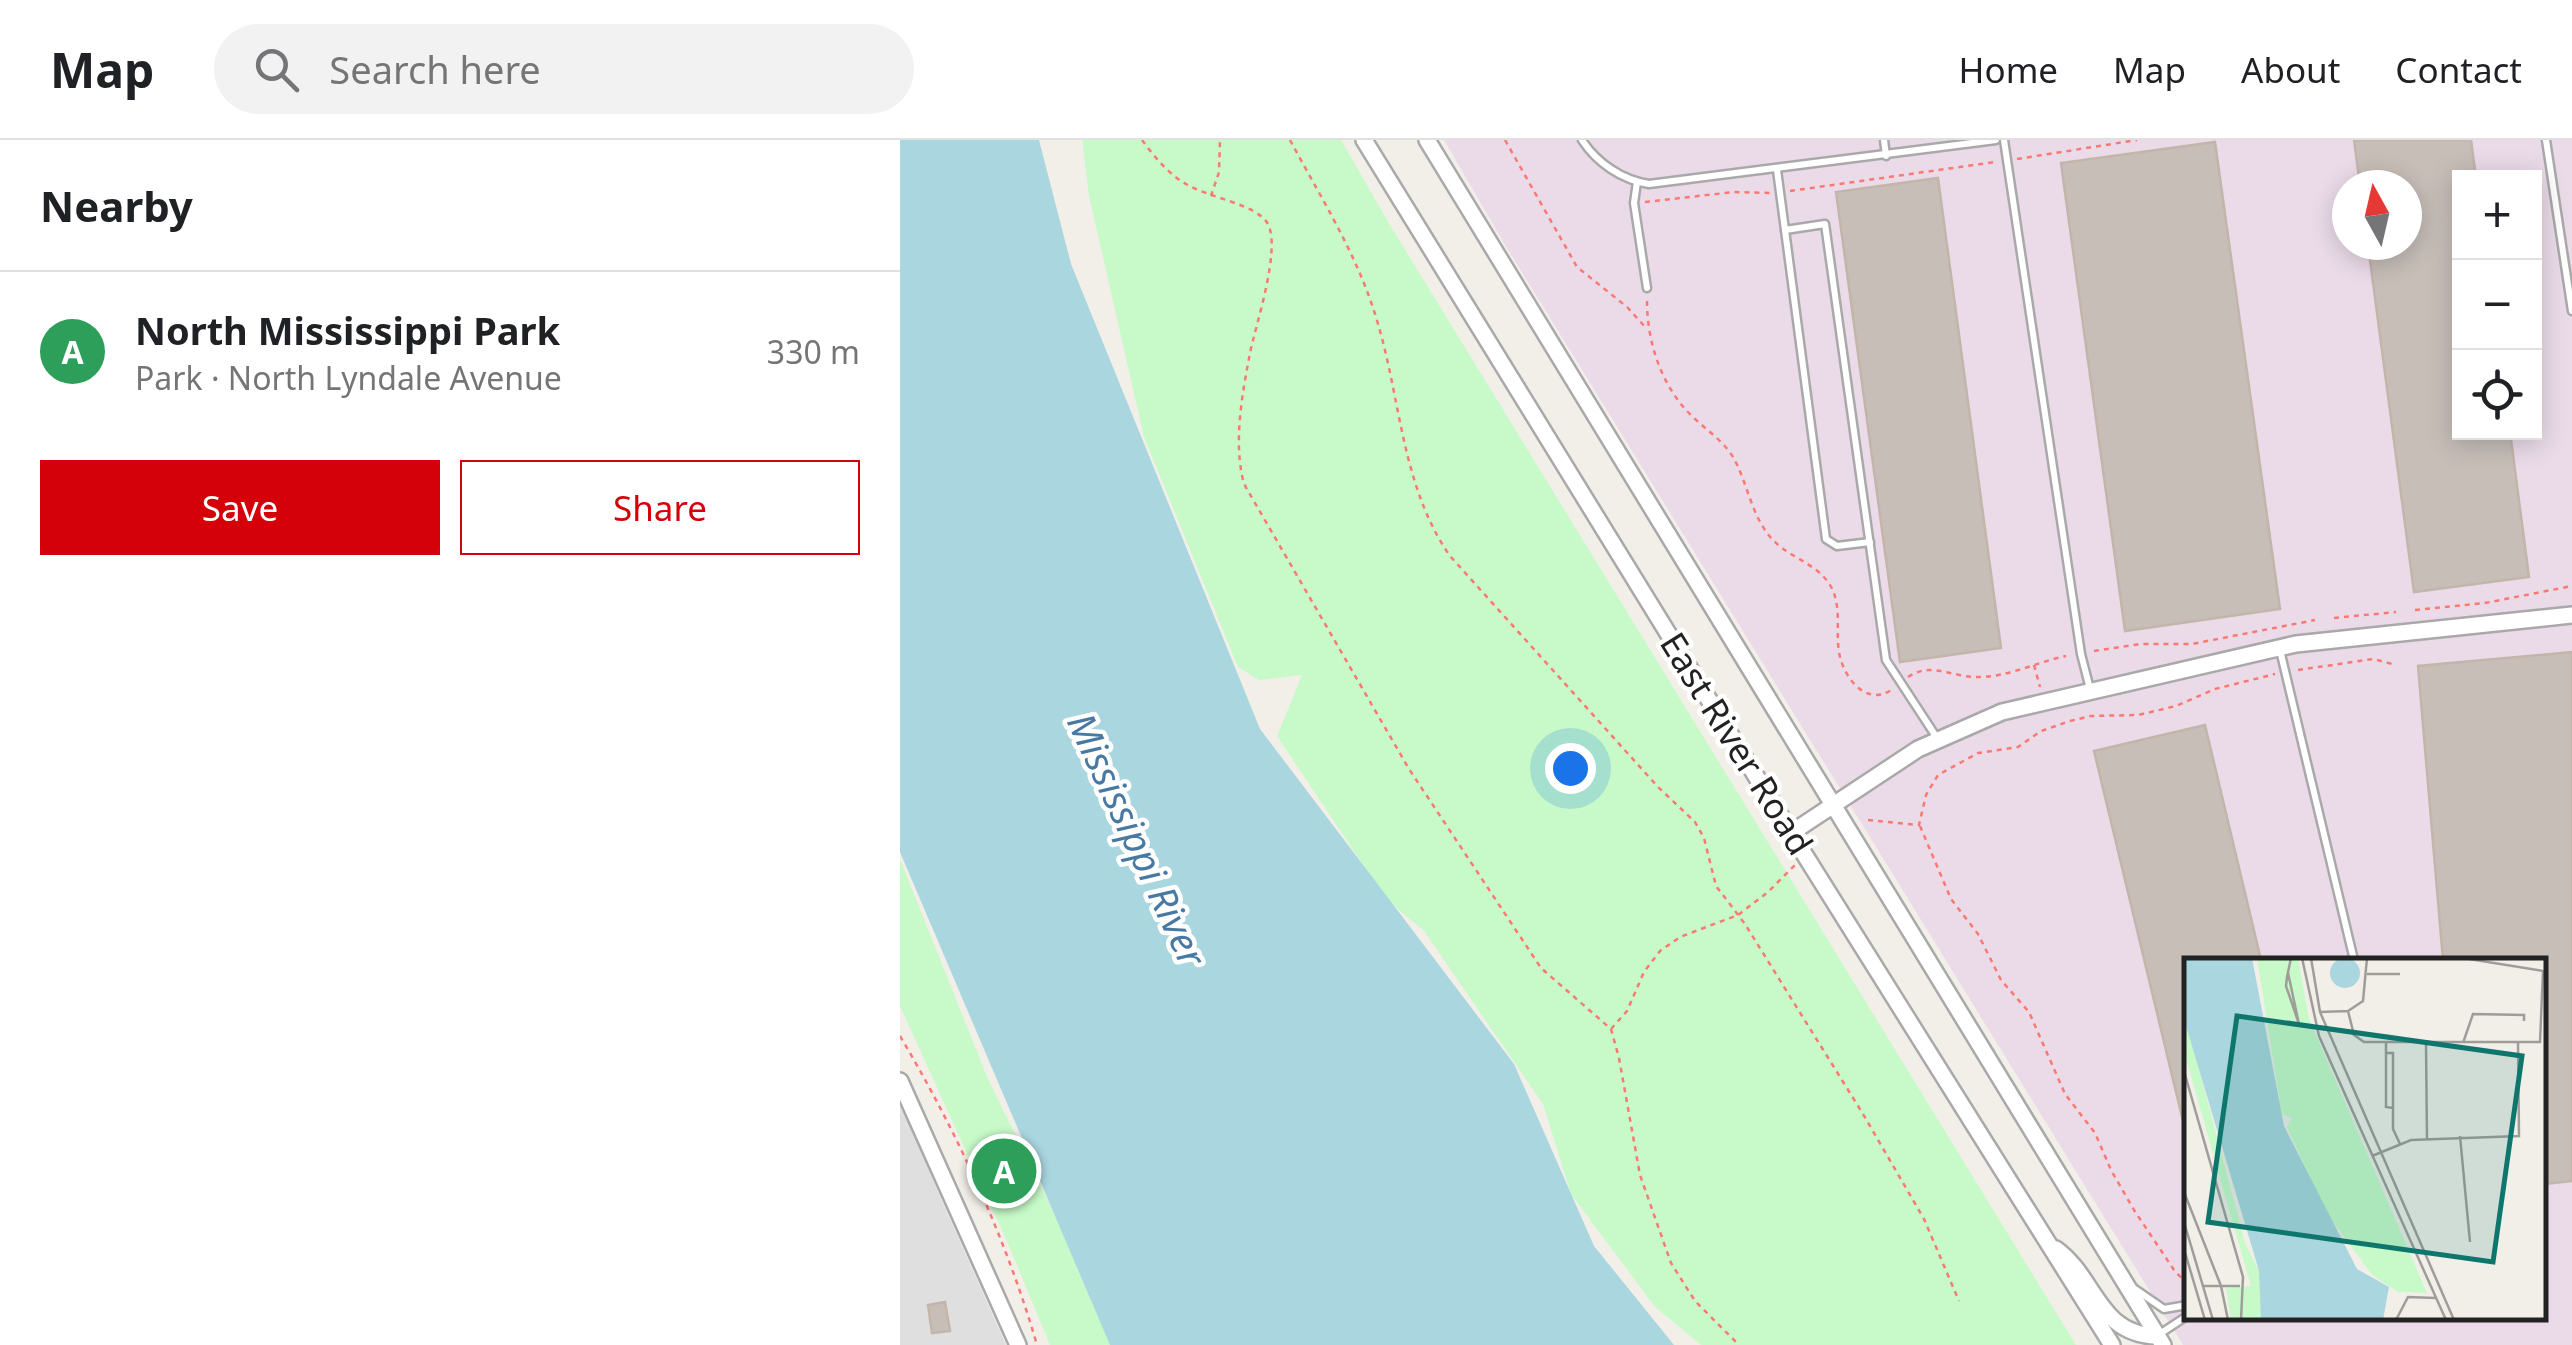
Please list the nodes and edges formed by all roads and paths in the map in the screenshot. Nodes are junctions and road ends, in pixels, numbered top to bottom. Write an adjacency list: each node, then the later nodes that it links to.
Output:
1 (1142, 140): 18 (path)
2 (1220, 140): 18 (path)
3 (1290, 140): 49 (path)
4 (1364, 140): 47 (street, East River Road)
5 (1427, 140): 44 (street, East River Road)
6 (1505, 140): 23 (path)
7 (1582, 140): 16 (lane)
8 (1884, 140): 13 (lane)
9 (1996, 140): 13 (lane)
10 (2004, 140): 14 (lane)
11 (2137, 140): 14 (path)
12 (2546, 140): 22 (lane)
13 (1886, 156): 15 (lane)
14 (2007, 160): 17 (path); 39 (lane)
15 (1777, 170): 16 (lane); 17 (lane)
16 (1637, 182): 19 (lane)
17 (1780, 192): 19 (path); 20 (lane)
18 (1212, 196): 51 (path)
19 (1634, 203): 21 (lane)
20 (1785, 230): 24 (lane); 24 (lane)
21 (1647, 288): 23 (path)
22 (2572, 311)
23 (1648, 330): 40 (path)
24 (1870, 542): 43 (lane)
25 (2572, 586): 26 (path)
26 (2415, 610)
27 (2396, 612): 29 (path)
28 (2572, 615): 31 (street)
29 (2334, 618)
30 (2315, 620): 32 (path)
31 (2280, 648): 36 (lane); 39 (street)
32 (2094, 650)
33 (2066, 656): 34 (path)
34 (2033, 663): 37 (path); 38 (path)
35 (2396, 664): 36 (path)
36 (2286, 672): 42 (path); 50 (lane)
37 (1903, 680)
38 (2040, 688)
39 (2090, 689): 43 (street)
40 (1892, 690)
41 (2048, 719): 42 (path)
42 (2050, 726): 46 (path)
43 (1937, 740): 44 (street)
44 (1836, 806): 47 (street); 56 (street, East River Road)
45 (1868, 820): 46 (path)
46 (1920, 825): 55 (path)
47 (1791, 833): 54 (street, East River Road)
48 (1796, 864): 49 (path)
49 (1738, 915): 51 (path); 57 (path)
50 (2354, 958)
51 (1611, 1029): 63 (path)
52 (900, 1036): 62 (path)
53 (900, 1081): 61 (street)
54 (2048, 1244): 60 (street); 64 (street, East River Road)
55 (2184, 1282)
56 (2127, 1284): 58 (lane); 60 (street, East River Road)
57 (1959, 1301)
58 (2184, 1306)
59 (2184, 1319): 60 (lane)
60 (2160, 1341)
61 (1018, 1345)
62 (1037, 1345)
63 (1739, 1345)
64 (2112, 1345)

